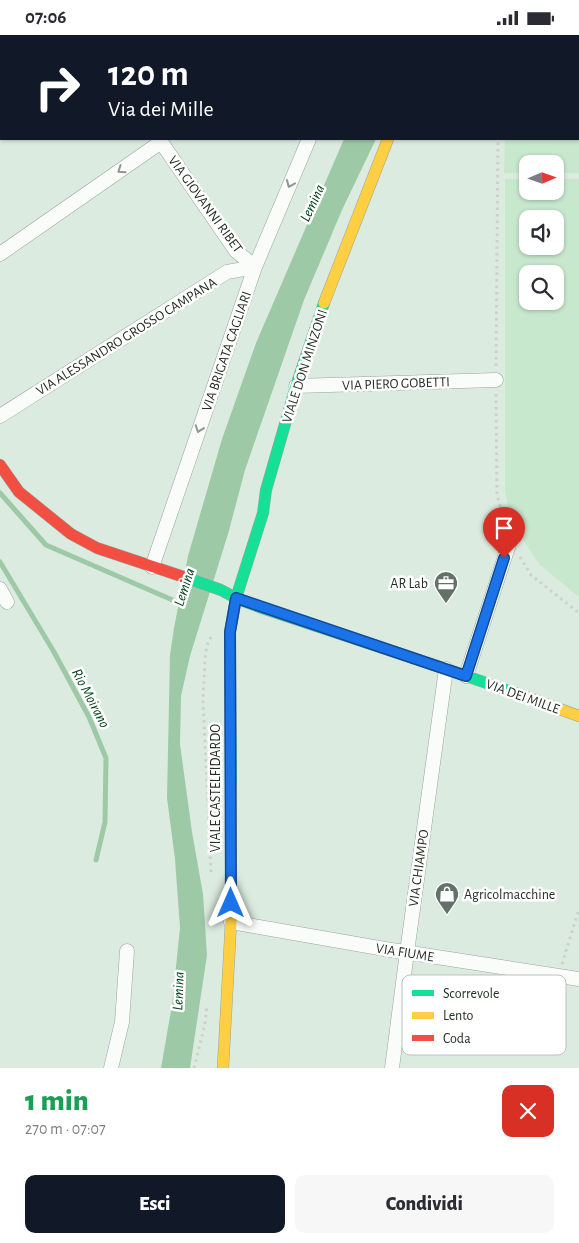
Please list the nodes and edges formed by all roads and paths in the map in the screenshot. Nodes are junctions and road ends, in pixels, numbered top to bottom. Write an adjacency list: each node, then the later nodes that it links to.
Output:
1 (160, 140): 4 (street, one-way to 4); 5 (street, VIA GIOVANNI RIBET)
2 (309, 140): 5 (street, VIA BRIGATA CAGLIARI, one-way to 5)
3 (388, 140): 7 (street, VIALE DON MINZONI)
4 (0, 254)
5 (255, 267): 8 (street, VIA ALESSANDRO GROSSO CAMPANA); 11 (street, VIA BRIGATA CAGLIARI, one-way to 11)
6 (496, 380): 7 (street, VIA PIERO GOBETTI)
7 (296, 386): 13 (street, VIALE DON MINZONI)
8 (0, 416)
9 (0, 465): 11 (street, VIA DEI MILLE)
10 (510, 541): 17 (street)
11 (152, 567): 13 (street, VIA DEI MILLE)
12 (0, 589): 14 (street)
13 (236, 598): 15 (street, VIALE CASTELFIDARDO); 16 (street, VIA DEI MILLE)
14 (7, 602)
15 (230, 632): 19 (path); 21 (street, VIALE CASTELFIDARDO)
16 (446, 669): 17 (street, VIA DEI MILLE); 23 (street, VIA CHIAMPO)
17 (466, 676): 18 (street, VIA DEI MILLE)
18 (579, 716)
19 (211, 881)
20 (579, 909): 26 (path)
21 (231, 922): 23 (street, VIA FIUME); 31 (street, VIALE CASTELFIDARDO)
22 (127, 951): 32 (street)
23 (406, 952): 24 (street, VIA CHIAMPO); 25 (street, VIA FIUME)
24 (403, 975)
25 (553, 975)
26 (559, 975)
27 (566, 977): 28 (street, VIA FIUME)
28 (579, 979)
29 (402, 985): 34 (street, VIA CHIAMPO)
30 (208, 996): 33 (path)
31 (222, 1066)
32 (111, 1068)
33 (194, 1068)
34 (392, 1068)

